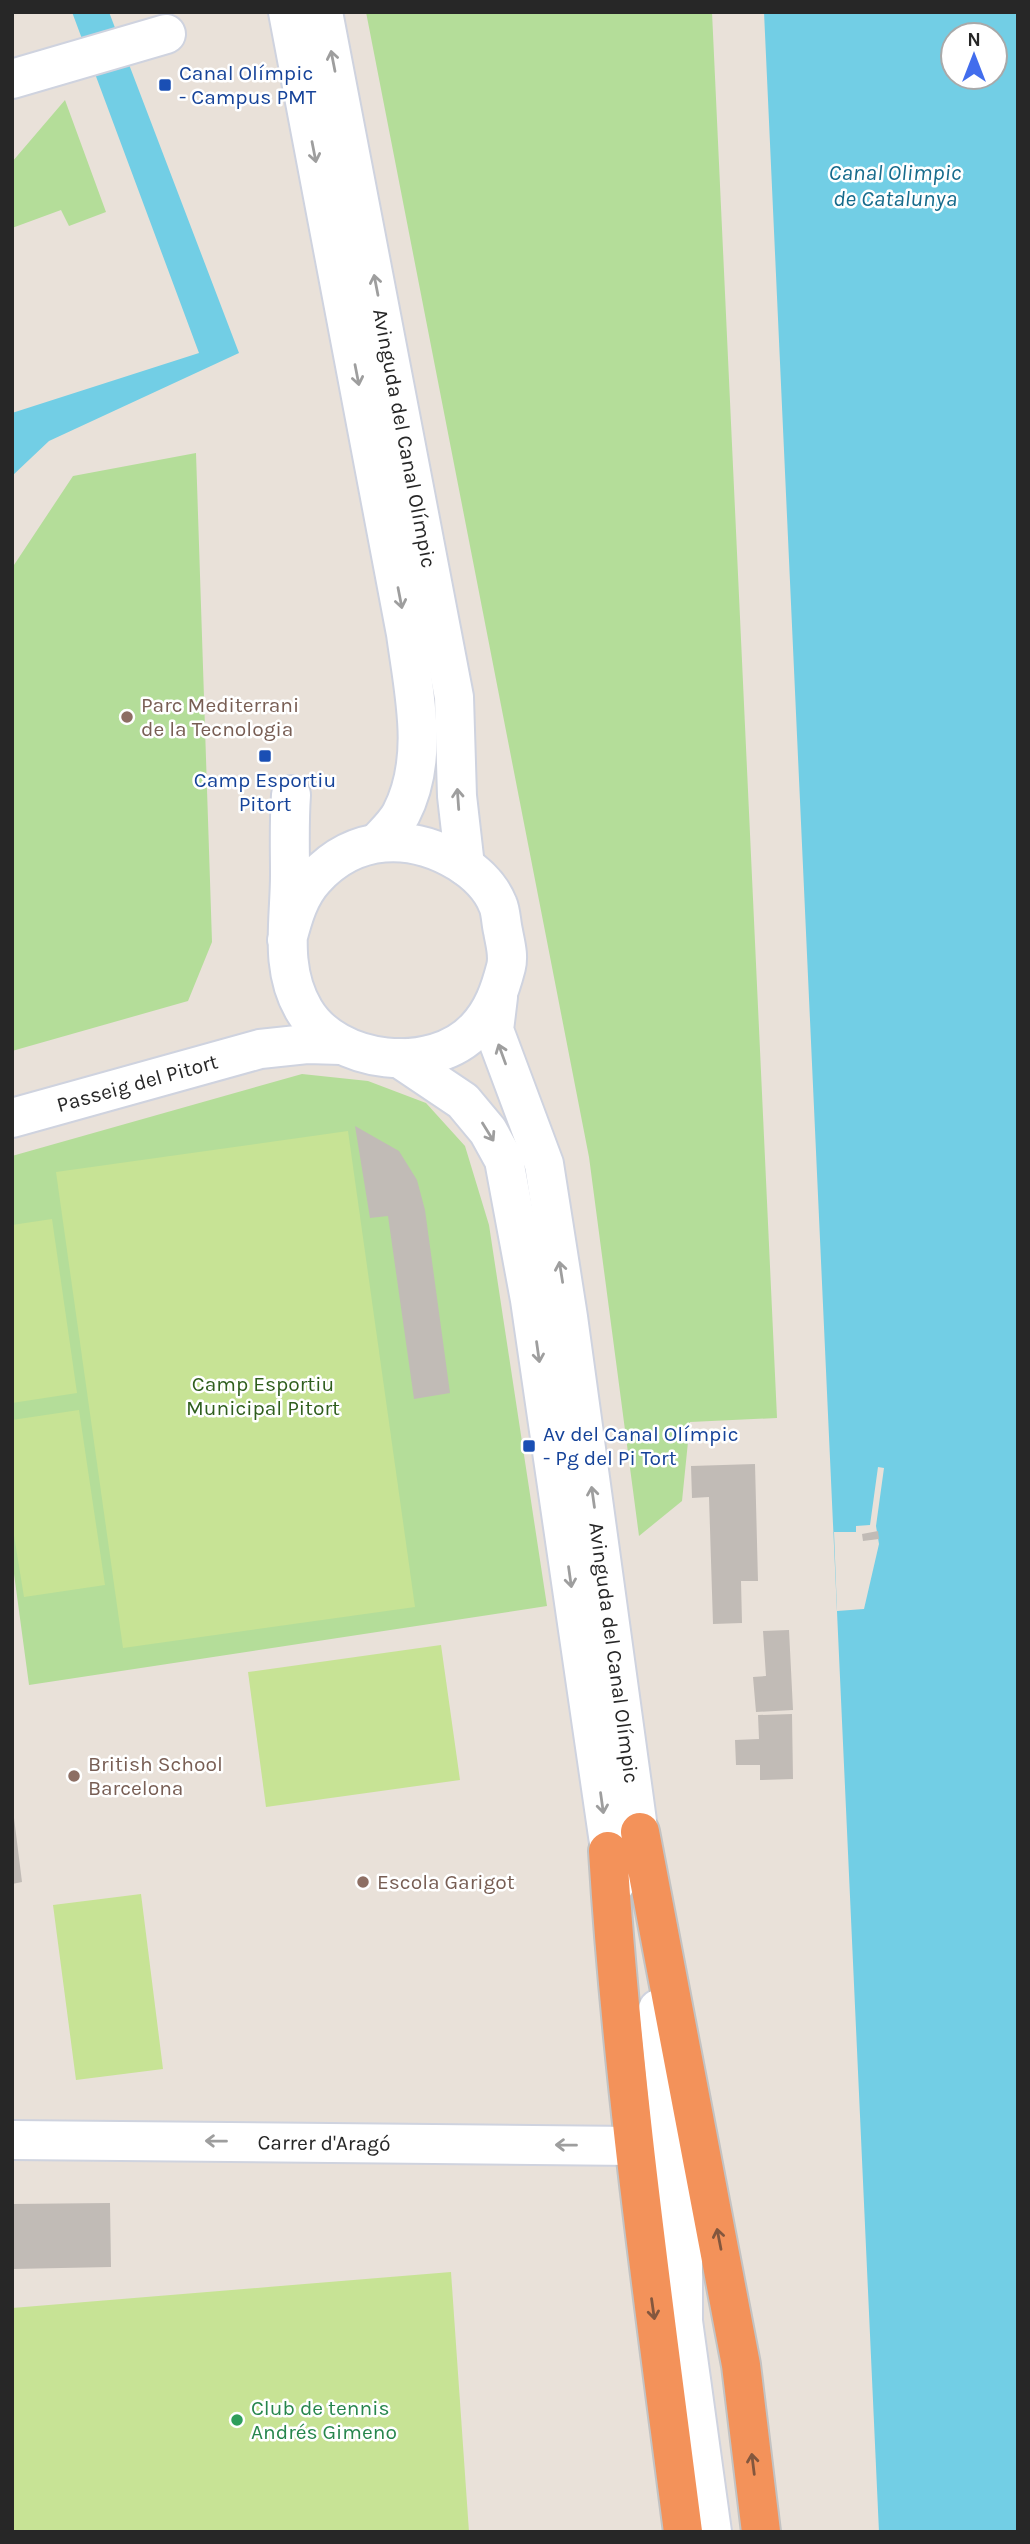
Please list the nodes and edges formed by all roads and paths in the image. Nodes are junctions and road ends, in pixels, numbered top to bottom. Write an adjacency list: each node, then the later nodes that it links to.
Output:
1 (288, 12): 5 (street, Avinguda del Canal Olímpic, one-way to 5)
2 (323, 12): 6 (street, Avinguda del Canal Olímpic, one-way to 2)
3 (154, 37): 4 (street)
4 (12, 79)
5 (363, 848): 6 (street); 7 (street); 7 (street)
6 (466, 866): 9 (street)
7 (287, 940): 8 (street)
8 (295, 989): 10 (street); 11 (street)
9 (498, 997): 12 (street); 14 (street, Avinguda del Canal Olímpic, one-way to 9)
10 (341, 1045): 11 (street, Passeig del Pitort); 12 (street)
11 (260, 1049): 13 (street, Passeig del Pitort)
12 (399, 1058): 14 (street, Avinguda del Canal Olímpic, one-way to 14)
13 (12, 1118)
14 (624, 1841): 16 (highway); 18 (street, Avinguda del Canal Olímpic); 19 (highway, one-way to 14)
15 (12, 2140): 16 (street, Carrer d'Aragó, one-way to 15)
16 (635, 2146): 17 (highway, one-way to 17)
17 (683, 2532)
18 (712, 2532)
19 (761, 2532)

